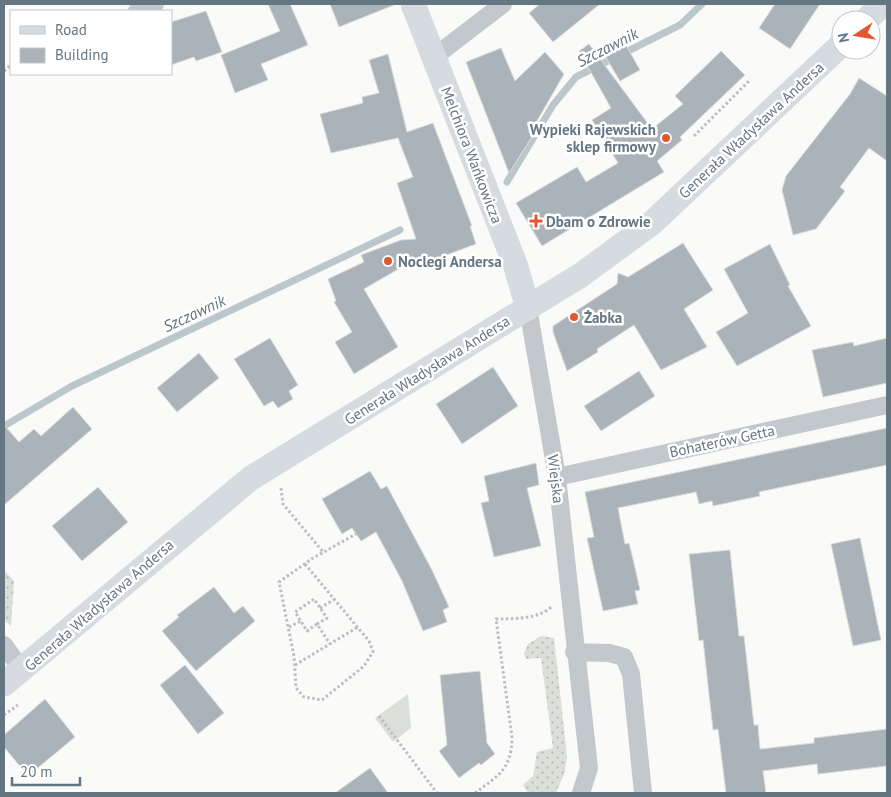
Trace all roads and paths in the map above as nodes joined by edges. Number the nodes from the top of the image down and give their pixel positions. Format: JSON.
{"nodes":[{"id":1,"x":155,"y":4,"type":"edge"},
{"id":2,"x":413,"y":4,"type":"edge"},
{"id":3,"x":503,"y":4,"type":"edge"},
{"id":4,"x":140,"y":10,"type":"edge"},
{"id":5,"x":831,"y":54,"type":"edge"},
{"id":6,"x":434,"y":57,"type":"junction"},
{"id":7,"x":750,"y":80,"type":"dead end"},
{"id":8,"x":694,"y":136,"type":"dead end"},
{"id":9,"x":528,"y":308,"type":"junction"},
{"id":10,"x":887,"y":404,"type":"edge"},
{"id":11,"x":557,"y":477,"type":"junction"},
{"id":12,"x":284,"y":483,"type":"dead end"},
{"id":13,"x":356,"y":534,"type":"dead end"},
{"id":14,"x":323,"y":552,"type":"junction"},
{"id":15,"x":305,"y":564,"type":"junction"},
{"id":16,"x":335,"y":599,"type":"junction"},
{"id":17,"x":320,"y":608,"type":"junction"},
{"id":18,"x":553,"y":614,"type":"dead end"},
{"id":19,"x":301,"y":622,"type":"junction"},
{"id":20,"x":317,"y":624,"type":"junction"},
{"id":21,"x":288,"y":627,"type":"junction"},
{"id":22,"x":358,"y":627,"type":"junction"},
{"id":23,"x":330,"y":644,"type":"junction"},
{"id":24,"x":4,"y":645,"type":"edge"},
{"id":25,"x":574,"y":652,"type":"junction"},
{"id":26,"x":295,"y":665,"type":"junction"},
{"id":27,"x":13,"y":677,"type":"edge"},
{"id":28,"x":379,"y":716,"type":"dead end"},
{"id":29,"x":437,"y":793,"type":"edge"},
{"id":30,"x":475,"y":793,"type":"edge"},
{"id":31,"x":581,"y":793,"type":"edge"},
{"id":32,"x":643,"y":793,"type":"edge"}],
"edges":[{"from":1,"to":4,"type":"street"},
{"from":2,"to":6,"type":"street","name":"Melchiora Wańkowicza"},
{"from":3,"to":6,"type":"street"},
{"from":5,"to":9,"type":"street","name":"Generała Władysława Andersa"},
{"from":6,"to":9,"type":"street","name":"Melchiora Wańkowicza"},
{"from":7,"to":8,"type":"path"},
{"from":9,"to":11,"type":"street","name":"Wiejska"},
{"from":9,"to":27,"type":"street","name":"Generała Władysława Andersa"},
{"from":10,"to":11,"type":"street","name":"Bohaterów Getta"},
{"from":11,"to":25,"type":"street","name":"Wiejska"},
{"from":12,"to":14,"type":"path"},
{"from":13,"to":14,"type":"path"},
{"from":14,"to":15,"type":"path"},
{"from":15,"to":16,"type":"path"},
{"from":15,"to":21,"type":"path"},
{"from":16,"to":17,"type":"path"},
{"from":16,"to":22,"type":"path"},
{"from":17,"to":19,"type":"path"},
{"from":17,"to":20,"type":"path"},
{"from":18,"to":30,"type":"path"},
{"from":19,"to":20,"type":"path"},
{"from":19,"to":21,"type":"path"},
{"from":20,"to":23,"type":"path"},
{"from":21,"to":26,"type":"path"},
{"from":22,"to":23,"type":"path"},
{"from":22,"to":26,"type":"path"},
{"from":23,"to":26,"type":"path"},
{"from":24,"to":27,"type":"street"},
{"from":25,"to":31,"type":"street","name":"Wiejska"},
{"from":25,"to":32,"type":"street"},
{"from":28,"to":29,"type":"path"}]}
